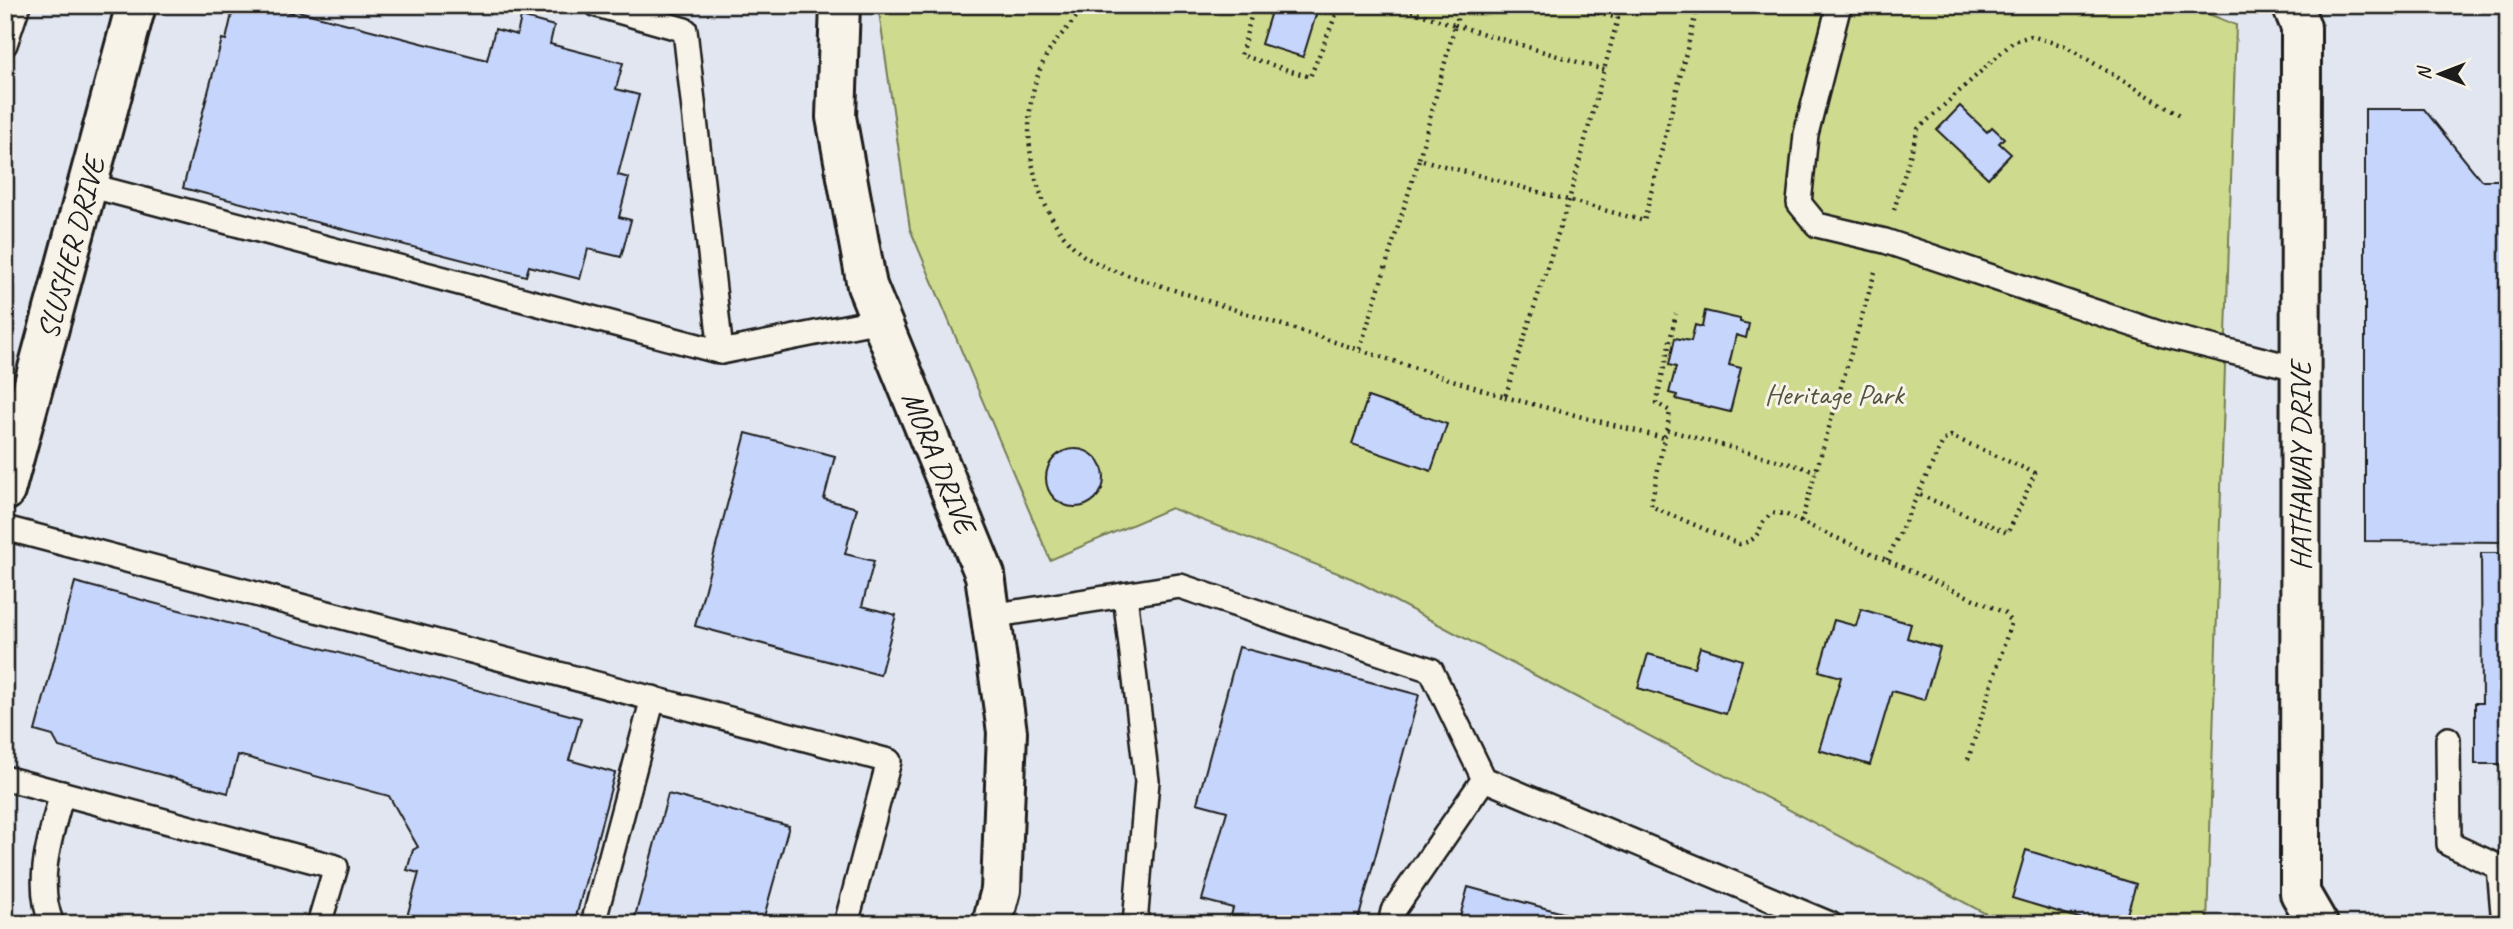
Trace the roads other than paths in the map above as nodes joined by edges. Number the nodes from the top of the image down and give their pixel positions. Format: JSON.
{"nodes":[{"id":1,"x":18,"y":5,"type":"edge"},
{"id":2,"x":136,"y":5,"type":"edge"},
{"id":3,"x":597,"y":5,"type":"edge"},
{"id":4,"x":840,"y":5,"type":"edge"},
{"id":5,"x":1839,"y":5,"type":"edge"},
{"id":6,"x":2292,"y":5,"type":"edge"},
{"id":7,"x":5,"y":44,"type":"edge"},
{"id":8,"x":88,"y":185,"type":"junction"},
{"id":9,"x":880,"y":320,"type":"junction"},
{"id":10,"x":720,"y":352,"type":"junction"},
{"id":11,"x":2300,"y":369,"type":"junction"},
{"id":12,"x":13,"y":432,"type":"edge"},
{"id":13,"x":5,"y":491,"type":"edge"},
{"id":14,"x":5,"y":528,"type":"edge"},
{"id":15,"x":1125,"y":595,"type":"junction"},
{"id":16,"x":991,"y":616,"type":"junction"},
{"id":17,"x":653,"y":698,"type":"junction"},
{"id":18,"x":2448,"y":739,"type":"dead end"},
{"id":19,"x":5,"y":778,"type":"edge"},
{"id":20,"x":1484,"y":779,"type":"junction"},
{"id":21,"x":62,"y":793,"type":"junction"},
{"id":22,"x":52,"y":924,"type":"edge"},
{"id":23,"x":319,"y":924,"type":"edge"},
{"id":24,"x":593,"y":924,"type":"edge"},
{"id":25,"x":846,"y":924,"type":"edge"},
{"id":26,"x":992,"y":924,"type":"edge"},
{"id":27,"x":1135,"y":924,"type":"edge"},
{"id":28,"x":1390,"y":924,"type":"edge"},
{"id":29,"x":1829,"y":924,"type":"edge"},
{"id":30,"x":2318,"y":924,"type":"edge"},
{"id":31,"x":2504,"y":924,"type":"edge"}],
"edges":[{"from":1,"to":7,"type":"lane"},
{"from":2,"to":8,"type":"street","name":"SLUSHER DRIVE"},
{"from":3,"to":10,"type":"lane"},
{"from":4,"to":9,"type":"street","name":"MORA DRIVE"},
{"from":5,"to":11,"type":"lane"},
{"from":6,"to":11,"type":"street","name":"HATHAWAY DRIVE"},
{"from":8,"to":10,"type":"lane"},
{"from":8,"to":12,"type":"street","name":"SLUSHER DRIVE"},
{"from":9,"to":10,"type":"lane"},
{"from":9,"to":16,"type":"street","name":"MORA DRIVE"},
{"from":11,"to":30,"type":"street","name":"HATHAWAY DRIVE"},
{"from":12,"to":13,"type":"street","name":"SLUSHER DRIVE"},
{"from":14,"to":17,"type":"lane"},
{"from":15,"to":16,"type":"lane"},
{"from":15,"to":20,"type":"lane"},
{"from":15,"to":27,"type":"lane"},
{"from":16,"to":26,"type":"street","name":"MORA DRIVE"},
{"from":17,"to":24,"type":"lane"},
{"from":17,"to":25,"type":"lane"},
{"from":18,"to":31,"type":"lane"},
{"from":19,"to":21,"type":"lane"},
{"from":20,"to":28,"type":"lane"},
{"from":20,"to":29,"type":"lane"},
{"from":21,"to":22,"type":"lane"},
{"from":21,"to":23,"type":"lane"}]}
